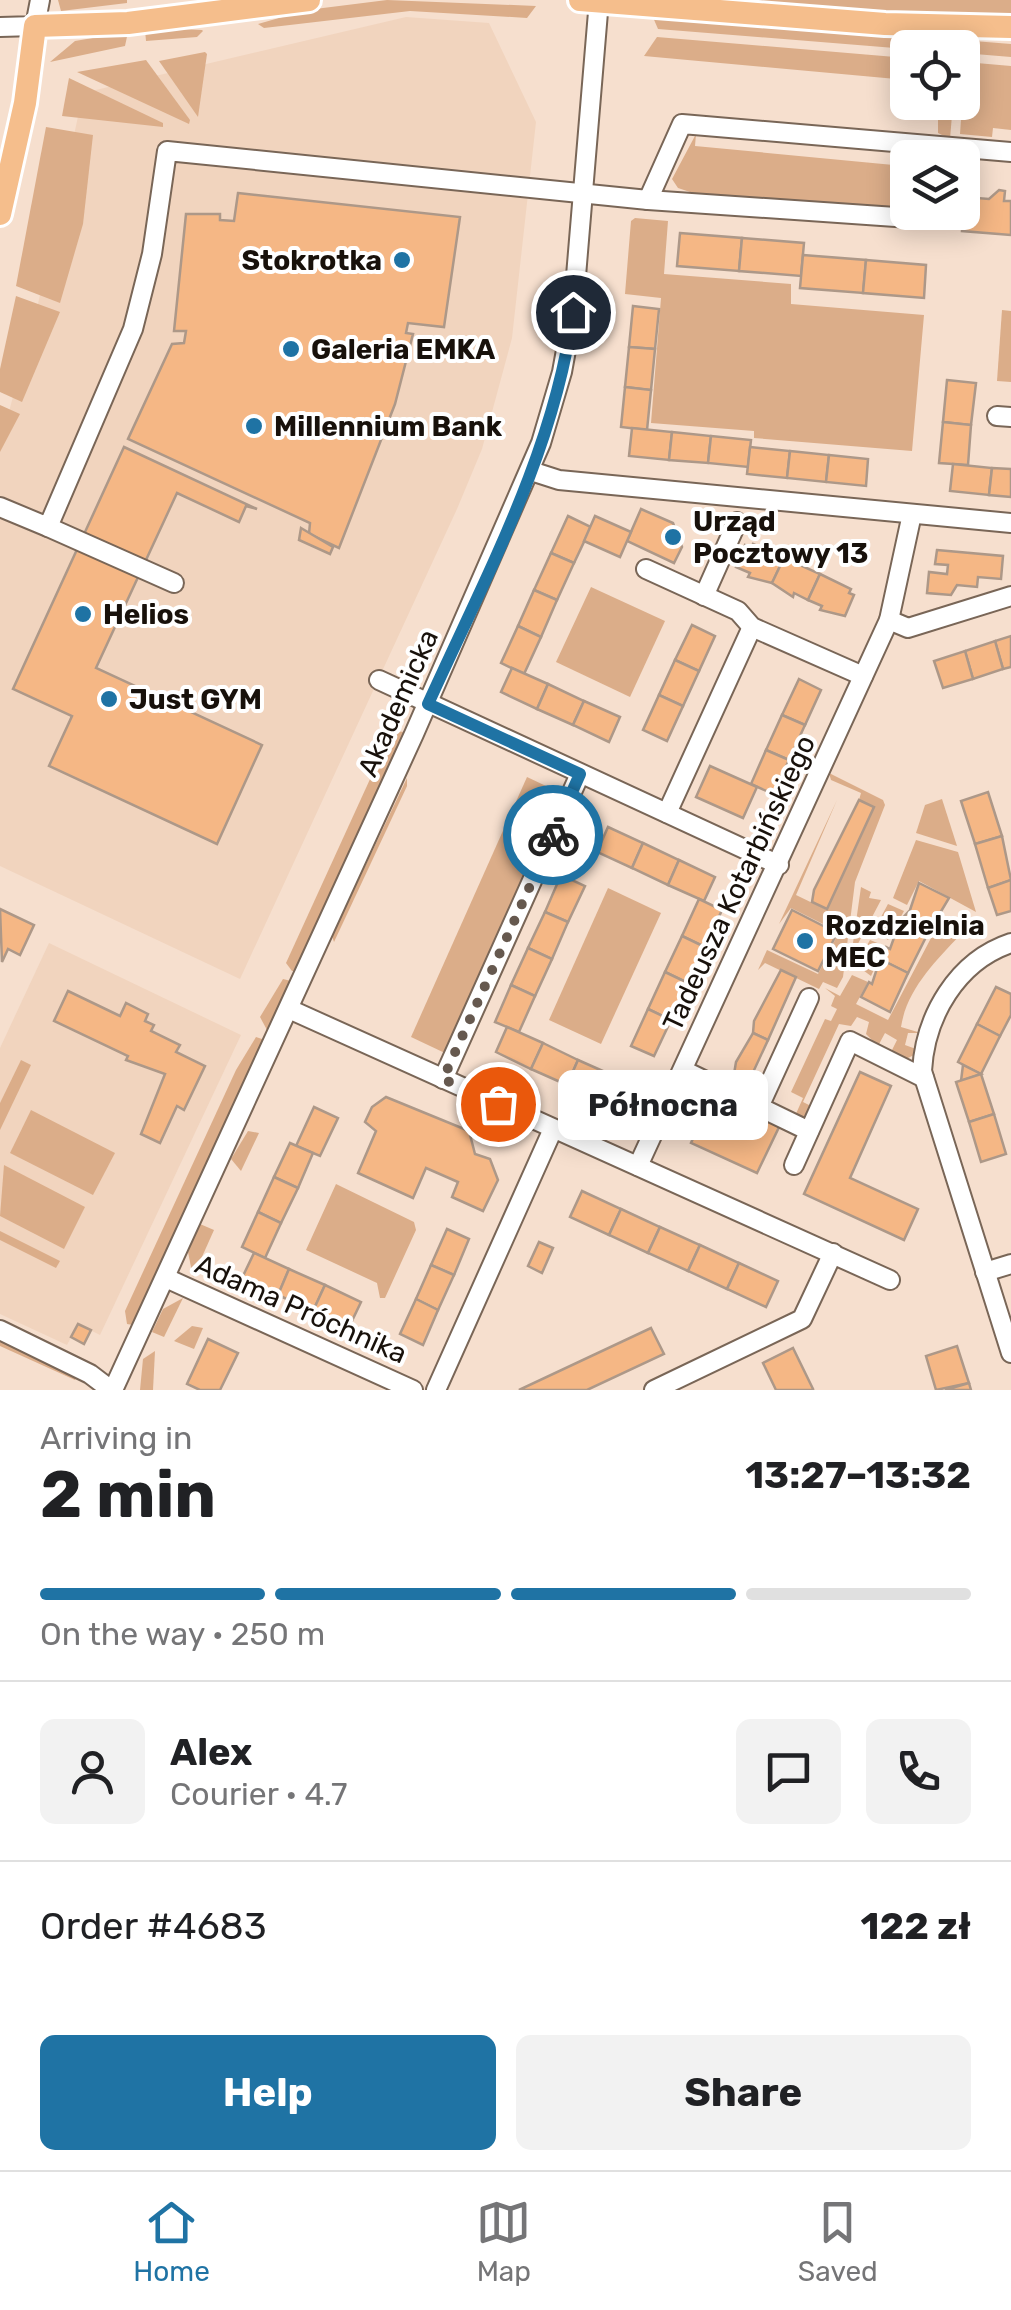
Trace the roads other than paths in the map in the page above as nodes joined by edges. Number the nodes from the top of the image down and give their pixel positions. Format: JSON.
{"nodes":[{"id":1,"x":40,"y":0,"type":"edge"},
{"id":2,"x":309,"y":0,"type":"edge"},
{"id":3,"x":580,"y":0,"type":"edge"},
{"id":4,"x":599,"y":1,"type":"edge"},
{"id":5,"x":35,"y":26,"type":"junction"},
{"id":6,"x":1011,"y":26,"type":"edge"},
{"id":7,"x":0,"y":27,"type":"edge"},
{"id":8,"x":890,"y":148,"type":"edge"},
{"id":9,"x":980,"y":152,"type":"edge"},
{"id":10,"x":1011,"y":152,"type":"edge"},
{"id":11,"x":582,"y":194,"type":"junction"},
{"id":12,"x":648,"y":200,"type":"junction"},
{"id":13,"x":0,"y":214,"type":"edge"},
{"id":14,"x":890,"y":217,"type":"edge"},
{"id":15,"x":531,"y":472,"type":"junction"},
{"id":16,"x":0,"y":506,"type":"edge"},
{"id":17,"x":912,"y":514,"type":"junction"},
{"id":18,"x":737,"y":522,"type":"dead end"},
{"id":19,"x":1011,"y":523,"type":"edge"},
{"id":20,"x":48,"y":527,"type":"junction"},
{"id":21,"x":646,"y":570,"type":"dead end"},
{"id":22,"x":174,"y":583,"type":"dead end"},
{"id":23,"x":704,"y":596,"type":"junction"},
{"id":24,"x":1011,"y":596,"type":"edge"},
{"id":25,"x":888,"y":620,"type":"junction"},
{"id":26,"x":752,"y":627,"type":"junction"},
{"id":27,"x":864,"y":676,"type":"junction"},
{"id":28,"x":379,"y":680,"type":"dead end"},
{"id":29,"x":428,"y":704,"type":"junction"},
{"id":30,"x":580,"y":774,"type":"junction"},
{"id":31,"x":667,"y":813,"type":"junction"},
{"id":32,"x":779,"y":865,"type":"junction"},
{"id":33,"x":1011,"y":942,"type":"edge"},
{"id":34,"x":810,"y":998,"type":"dead end"},
{"id":35,"x":289,"y":1009,"type":"junction"},
{"id":36,"x":683,"y":1070,"type":"junction"},
{"id":37,"x":924,"y":1078,"type":"junction"},
{"id":38,"x":443,"y":1079,"type":"junction"},
{"id":39,"x":759,"y":1107,"type":"junction"},
{"id":40,"x":552,"y":1129,"type":"junction"},
{"id":41,"x":809,"y":1131,"type":"junction"},
{"id":42,"x":794,"y":1165,"type":"dead end"},
{"id":43,"x":638,"y":1166,"type":"junction"},
{"id":44,"x":834,"y":1253,"type":"junction"},
{"id":45,"x":1011,"y":1264,"type":"edge"},
{"id":46,"x":985,"y":1272,"type":"junction"},
{"id":47,"x":166,"y":1278,"type":"junction"},
{"id":48,"x":890,"y":1280,"type":"dead end"},
{"id":49,"x":0,"y":1330,"type":"edge"},
{"id":50,"x":1011,"y":1353,"type":"edge"},
{"id":51,"x":112,"y":1390,"type":"edge"},
{"id":52,"x":413,"y":1390,"type":"edge"},
{"id":53,"x":436,"y":1390,"type":"edge"},
{"id":54,"x":654,"y":1390,"type":"edge"}],
"edges":[{"from":1,"to":5,"type":"street"},
{"from":2,"to":5,"type":"main road"},
{"from":3,"to":4,"type":"main road"},
{"from":4,"to":6,"type":"main road"},
{"from":4,"to":11,"type":"street","name":"Akademicka"},
{"from":5,"to":7,"type":"street"},
{"from":5,"to":13,"type":"main road"},
{"from":8,"to":12,"type":"street"},
{"from":9,"to":10,"type":"street"},
{"from":11,"to":12,"type":"street"},
{"from":11,"to":15,"type":"street","name":"Akademicka"},
{"from":11,"to":20,"type":"street"},
{"from":12,"to":14,"type":"street"},
{"from":15,"to":17,"type":"street"},
{"from":15,"to":29,"type":"street","name":"Akademicka"},
{"from":16,"to":20,"type":"street"},
{"from":17,"to":19,"type":"street"},
{"from":17,"to":25,"type":"street","name":"Tadeusza Kotarbińskiego"},
{"from":18,"to":23,"type":"street"},
{"from":20,"to":22,"type":"street"},
{"from":21,"to":23,"type":"street"},
{"from":23,"to":26,"type":"street"},
{"from":24,"to":25,"type":"street"},
{"from":25,"to":27,"type":"street","name":"Tadeusza Kotarbińskiego"},
{"from":26,"to":27,"type":"street"},
{"from":26,"to":31,"type":"street"},
{"from":27,"to":32,"type":"street","name":"Tadeusza Kotarbińskiego"},
{"from":28,"to":29,"type":"street"},
{"from":29,"to":30,"type":"street"},
{"from":29,"to":35,"type":"street","name":"Akademicka"},
{"from":30,"to":31,"type":"street"},
{"from":30,"to":38,"type":"street"},
{"from":31,"to":32,"type":"street"},
{"from":32,"to":36,"type":"street","name":"Tadeusza Kotarbińskiego"},
{"from":33,"to":37,"type":"street"},
{"from":34,"to":39,"type":"street"},
{"from":35,"to":38,"type":"street"},
{"from":35,"to":47,"type":"street","name":"Akademicka"},
{"from":36,"to":39,"type":"street"},
{"from":36,"to":43,"type":"street","name":"Tadeusza Kotarbińskiego"},
{"from":37,"to":41,"type":"street"},
{"from":37,"to":46,"type":"street"},
{"from":38,"to":40,"type":"street"},
{"from":39,"to":41,"type":"street"},
{"from":40,"to":43,"type":"street"},
{"from":40,"to":53,"type":"street"},
{"from":41,"to":42,"type":"street"},
{"from":43,"to":44,"type":"street"},
{"from":44,"to":48,"type":"street"},
{"from":44,"to":54,"type":"street"},
{"from":45,"to":46,"type":"street"},
{"from":46,"to":50,"type":"street"},
{"from":47,"to":51,"type":"street","name":"Akademicka"},
{"from":47,"to":52,"type":"street","name":"Adama Próchnika"},
{"from":49,"to":51,"type":"street"}]}
